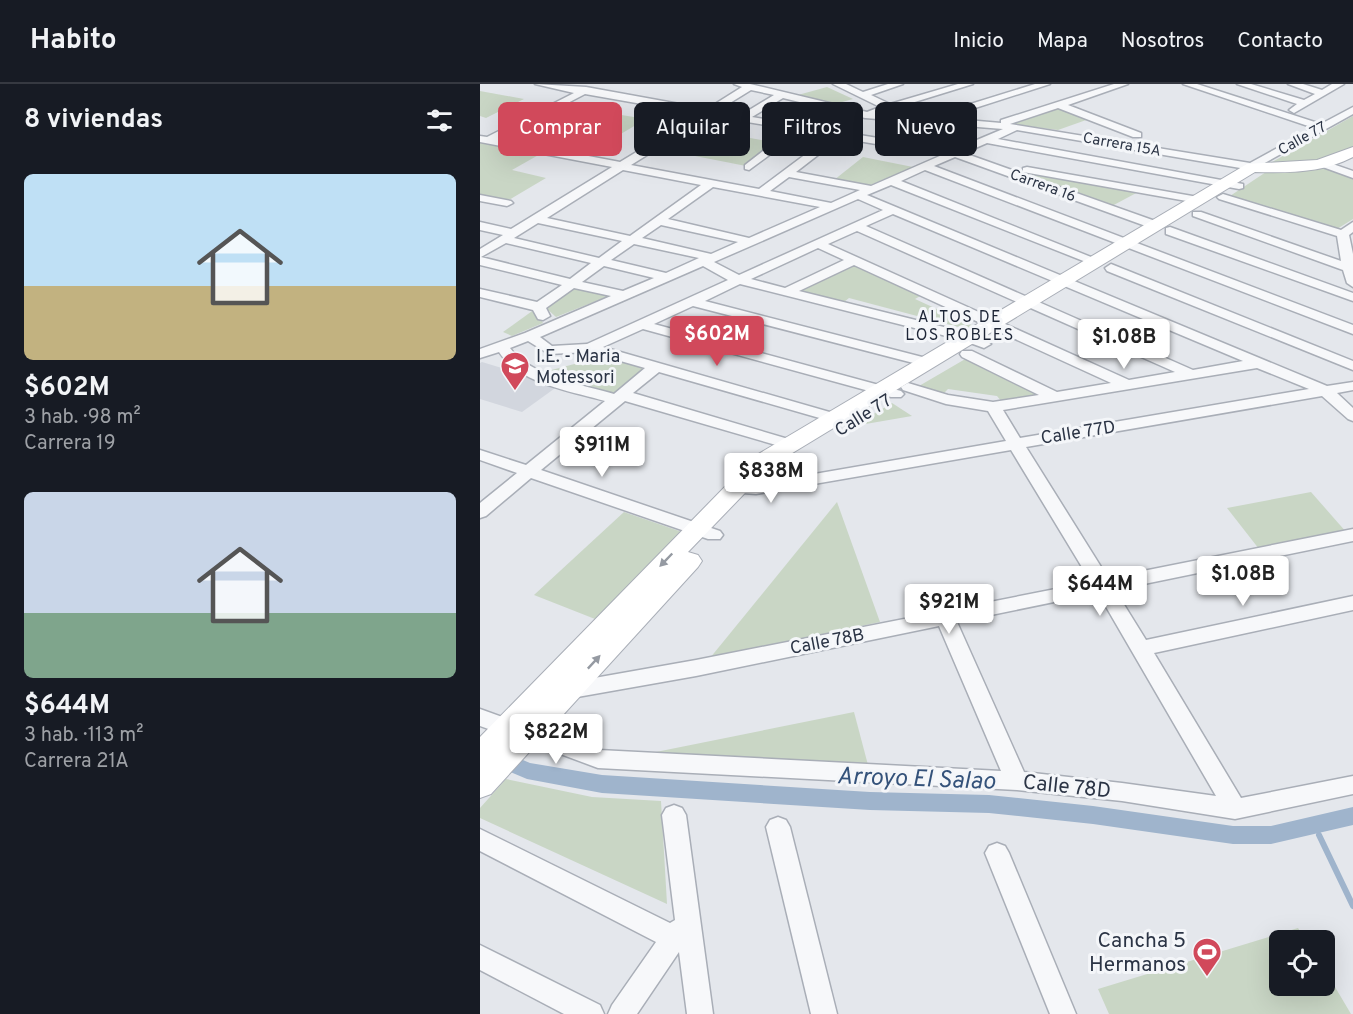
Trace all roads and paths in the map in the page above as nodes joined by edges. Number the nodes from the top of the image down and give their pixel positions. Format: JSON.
{"nodes":[{"id":1,"x":540,"y":84,"type":"edge"},
{"id":2,"x":598,"y":84,"type":"edge"},
{"id":3,"x":838,"y":84,"type":"edge"},
{"id":4,"x":898,"y":84,"type":"edge"},
{"id":5,"x":968,"y":84,"type":"edge"},
{"id":6,"x":999,"y":84,"type":"edge"},
{"id":7,"x":1045,"y":84,"type":"edge"},
{"id":8,"x":1189,"y":84,"type":"edge"},
{"id":9,"x":1242,"y":84,"type":"edge"},
{"id":10,"x":1293,"y":84,"type":"edge"},
{"id":11,"x":1339,"y":84,"type":"edge"},
{"id":12,"x":1118,"y":85,"type":"edge"},
{"id":13,"x":748,"y":86,"type":"edge"},
{"id":14,"x":781,"y":89,"type":"edge"},
{"id":15,"x":584,"y":92,"type":"junction"},
{"id":16,"x":1019,"y":92,"type":"junction"},
{"id":17,"x":1323,"y":93,"type":"junction"},
{"id":18,"x":861,"y":95,"type":"junction"},
{"id":19,"x":646,"y":102,"type":"edge"},
{"id":20,"x":723,"y":102,"type":"edge"},
{"id":21,"x":878,"y":102,"type":"edge"},
{"id":22,"x":907,"y":102,"type":"edge"},
{"id":23,"x":1305,"y":104,"type":"junction"},
{"id":24,"x":977,"y":105,"type":"edge"},
{"id":25,"x":1058,"y":105,"type":"junction"},
{"id":26,"x":1353,"y":110,"type":"edge"},
{"id":27,"x":875,"y":112,"type":"edge"},
{"id":28,"x":750,"y":113,"type":"edge"},
{"id":29,"x":865,"y":115,"type":"junction"},
{"id":30,"x":875,"y":116,"type":"edge"},
{"id":31,"x":1285,"y":116,"type":"junction"},
{"id":32,"x":1098,"y":120,"type":"junction"},
{"id":33,"x":977,"y":124,"type":"edge"},
{"id":34,"x":997,"y":125,"type":"junction"},
{"id":35,"x":1016,"y":127,"type":"junction"},
{"id":36,"x":1321,"y":128,"type":"junction"},
{"id":37,"x":1061,"y":133,"type":"junction"},
{"id":38,"x":485,"y":140,"type":"edge"},
{"id":39,"x":987,"y":140,"type":"junction"},
{"id":40,"x":1117,"y":143,"type":"junction"},
{"id":41,"x":977,"y":145,"type":"edge"},
{"id":42,"x":1352,"y":154,"type":"edge"},
{"id":43,"x":637,"y":156,"type":"edge"},
{"id":44,"x":763,"y":156,"type":"edge"},
{"id":45,"x":809,"y":156,"type":"edge"},
{"id":46,"x":951,"y":156,"type":"edge"},
{"id":47,"x":962,"y":156,"type":"edge"},
{"id":48,"x":978,"y":161,"type":"junction"},
{"id":49,"x":1324,"y":164,"type":"junction"},
{"id":50,"x":621,"y":166,"type":"junction"},
{"id":51,"x":926,"y":166,"type":"junction"},
{"id":52,"x":749,"y":167,"type":"dead end"},
{"id":53,"x":1262,"y":167,"type":"junction"},
{"id":54,"x":786,"y":173,"type":"junction"},
{"id":55,"x":1353,"y":175,"type":"edge"},
{"id":56,"x":892,"y":181,"type":"junction"},
{"id":57,"x":712,"y":182,"type":"junction"},
{"id":58,"x":874,"y":188,"type":"junction"},
{"id":59,"x":1229,"y":188,"type":"junction"},
{"id":60,"x":1146,"y":191,"type":"junction"},
{"id":61,"x":762,"y":192,"type":"junction"},
{"id":62,"x":857,"y":195,"type":"junction"},
{"id":63,"x":480,"y":198,"type":"edge"},
{"id":64,"x":507,"y":203,"type":"dead end"},
{"id":65,"x":831,"y":206,"type":"junction"},
{"id":66,"x":1197,"y":207,"type":"junction"},
{"id":67,"x":891,"y":210,"type":"junction"},
{"id":68,"x":1112,"y":210,"type":"junction"},
{"id":69,"x":536,"y":219,"type":"junction"},
{"id":70,"x":660,"y":221,"type":"junction"},
{"id":71,"x":480,"y":226,"type":"edge"},
{"id":72,"x":856,"y":226,"type":"junction"},
{"id":73,"x":1162,"y":228,"type":"junction"},
{"id":74,"x":508,"y":236,"type":"junction"},
{"id":75,"x":1349,"y":237,"type":"edge"},
{"id":76,"x":633,"y":240,"type":"junction"},
{"id":77,"x":748,"y":241,"type":"junction"},
{"id":78,"x":817,"y":243,"type":"junction"},
{"id":79,"x":1134,"y":246,"type":"junction"},
{"id":80,"x":480,"y":254,"type":"edge"},
{"id":81,"x":706,"y":259,"type":"junction"},
{"id":82,"x":854,"y":260,"type":"junction"},
{"id":83,"x":480,"y":261,"type":"edge"},
{"id":84,"x":603,"y":262,"type":"junction"},
{"id":85,"x":1103,"y":265,"type":"junction"},
{"id":86,"x":1350,"y":268,"type":"edge"},
{"id":87,"x":666,"y":277,"type":"junction"},
{"id":88,"x":738,"y":280,"type":"junction"},
{"id":89,"x":573,"y":282,"type":"junction"},
{"id":90,"x":1353,"y":283,"type":"edge"},
{"id":91,"x":1069,"y":285,"type":"junction"},
{"id":92,"x":480,"y":293,"type":"edge"},
{"id":93,"x":784,"y":293,"type":"junction"},
{"id":94,"x":625,"y":296,"type":"junction"},
{"id":95,"x":1353,"y":297,"type":"edge"},
{"id":96,"x":691,"y":301,"type":"junction"},
{"id":97,"x":1035,"y":305,"type":"junction"},
{"id":98,"x":539,"y":307,"type":"junction"},
{"id":99,"x":640,"y":324,"type":"junction"},
{"id":100,"x":548,"y":328,"type":"junction"},
{"id":101,"x":1353,"y":330,"type":"edge"},
{"id":102,"x":530,"y":336,"type":"junction"},
{"id":103,"x":983,"y":338,"type":"junction"},
{"id":104,"x":480,"y":340,"type":"edge"},
{"id":105,"x":502,"y":346,"type":"junction"},
{"id":106,"x":590,"y":348,"type":"junction"},
{"id":107,"x":480,"y":354,"type":"edge"},
{"id":108,"x":925,"y":362,"type":"junction"},
{"id":109,"x":1259,"y":363,"type":"junction"},
{"id":110,"x":1353,"y":366,"type":"edge"},
{"id":111,"x":656,"y":367,"type":"junction"},
{"id":112,"x":1193,"y":375,"type":"junction"},
{"id":113,"x":1128,"y":386,"type":"junction"},
{"id":114,"x":1353,"y":386,"type":"edge"},
{"id":115,"x":895,"y":390,"type":"junction"},
{"id":116,"x":1326,"y":391,"type":"junction"},
{"id":117,"x":620,"y":397,"type":"junction"},
{"id":118,"x":1056,"y":398,"type":"junction"},
{"id":119,"x":993,"y":407,"type":"junction"},
{"id":120,"x":1353,"y":416,"type":"edge"},
{"id":121,"x":835,"y":418,"type":"junction"},
{"id":122,"x":1016,"y":442,"type":"junction"},
{"id":123,"x":789,"y":444,"type":"junction"},
{"id":124,"x":480,"y":455,"type":"edge"},
{"id":125,"x":529,"y":472,"type":"junction"},
{"id":126,"x":746,"y":488,"type":"junction"},
{"id":127,"x":480,"y":512,"type":"edge"},
{"id":128,"x":705,"y":532,"type":"junction"},
{"id":129,"x":1353,"y":535,"type":"edge"},
{"id":130,"x":1103,"y":585,"type":"junction"},
{"id":131,"x":1353,"y":603,"type":"edge"},
{"id":132,"x":945,"y":617,"type":"junction"},
{"id":133,"x":1141,"y":648,"type":"junction"},
{"id":134,"x":557,"y":688,"type":"junction"},
{"id":135,"x":495,"y":750,"type":"edge"},
{"id":136,"x":1017,"y":781,"type":"junction"},
{"id":137,"x":1353,"y":785,"type":"edge"},
{"id":138,"x":1235,"y":809,"type":"junction"},
{"id":139,"x":674,"y":815,"type":"dead end"},
{"id":140,"x":778,"y":827,"type":"dead end"},
{"id":141,"x":480,"y":839,"type":"edge"},
{"id":142,"x":997,"y":853,"type":"dead end"},
{"id":143,"x":680,"y":929,"type":"junction"},
{"id":144,"x":480,"y":957,"type":"edge"},
{"id":145,"x":591,"y":1014,"type":"edge"},
{"id":146,"x":621,"y":1014,"type":"edge"},
{"id":147,"x":700,"y":1014,"type":"edge"},
{"id":148,"x":824,"y":1014,"type":"edge"},
{"id":149,"x":1063,"y":1014,"type":"edge"}],
"edges":[{"from":1,"to":15,"type":"street","name":"Carrera 16"},
{"from":2,"to":15,"type":"street"},
{"from":3,"to":18,"type":"street"},
{"from":4,"to":18,"type":"street"},
{"from":5,"to":22,"type":"street"},
{"from":6,"to":16,"type":"street"},
{"from":7,"to":16,"type":"street"},
{"from":8,"to":31,"type":"street"},
{"from":9,"to":23,"type":"street"},
{"from":10,"to":17,"type":"street"},
{"from":11,"to":17,"type":"street"},
{"from":12,"to":25,"type":"street"},
{"from":13,"to":14,"type":"street","name":"Carrera 15A"},
{"from":13,"to":20,"type":"street"},
{"from":14,"to":28,"type":"street"},
{"from":14,"to":29,"type":"street","name":"Carrera 15A"},
{"from":15,"to":19,"type":"street","name":"Carrera 16"},
{"from":15,"to":38,"type":"street"},
{"from":16,"to":24,"type":"street"},
{"from":16,"to":25,"type":"street"},
{"from":17,"to":23,"type":"street"},
{"from":18,"to":21,"type":"street"},
{"from":23,"to":31,"type":"street"},
{"from":25,"to":32,"type":"street"},
{"from":25,"to":34,"type":"street"},
{"from":26,"to":36,"type":"street","name":"Calle 77"},
{"from":27,"to":29,"type":"street"},
{"from":29,"to":30,"type":"street","name":"Carrera 15A"},
{"from":31,"to":36,"type":"street"},
{"from":32,"to":37,"type":"street"},
{"from":32,"to":40,"type":"street"},
{"from":33,"to":34,"type":"street","name":"Carrera 15A"},
{"from":34,"to":35,"type":"street","name":"Carrera 15A"},
{"from":35,"to":37,"type":"street","name":"Carrera 15A"},
{"from":35,"to":39,"type":"street"},
{"from":36,"to":53,"type":"street","name":"Calle 77"},
{"from":37,"to":40,"type":"street","name":"Carrera 15A"},
{"from":38,"to":50,"type":"street"},
{"from":39,"to":41,"type":"street"},
{"from":39,"to":59,"type":"street"},
{"from":40,"to":53,"type":"street","name":"Carrera 15A"},
{"from":42,"to":49,"type":"street"},
{"from":43,"to":50,"type":"street"},
{"from":44,"to":52,"type":"street"},
{"from":45,"to":54,"type":"street"},
{"from":46,"to":51,"type":"street"},
{"from":47,"to":48,"type":"street","name":"Carrera 16"},
{"from":48,"to":60,"type":"street"},
{"from":48,"to":68,"type":"street","name":"Carrera 16"},
{"from":49,"to":53,"type":"street"},
{"from":49,"to":55,"type":"street"},
{"from":50,"to":57,"type":"street"},
{"from":50,"to":69,"type":"street"},
{"from":51,"to":56,"type":"street"},
{"from":51,"to":79,"type":"street"},
{"from":53,"to":59,"type":"street","name":"Calle 77"},
{"from":54,"to":58,"type":"street"},
{"from":54,"to":61,"type":"street"},
{"from":56,"to":58,"type":"street"},
{"from":56,"to":85,"type":"street"},
{"from":57,"to":61,"type":"street"},
{"from":57,"to":70,"type":"street"},
{"from":58,"to":62,"type":"street"},
{"from":59,"to":66,"type":"street","name":"Calle 77"},
{"from":59,"to":75,"type":"street"},
{"from":60,"to":66,"type":"street"},
{"from":60,"to":68,"type":"street"},
{"from":61,"to":65,"type":"street"},
{"from":62,"to":65,"type":"street"},
{"from":62,"to":67,"type":"street"},
{"from":63,"to":64,"type":"street"},
{"from":65,"to":77,"type":"street"},
{"from":66,"to":73,"type":"street","name":"Calle 77"},
{"from":66,"to":86,"type":"street"},
{"from":67,"to":72,"type":"street"},
{"from":67,"to":91,"type":"street"},
{"from":68,"to":73,"type":"street","name":"Carrera 16"},
{"from":69,"to":74,"type":"street"},
{"from":69,"to":76,"type":"street"},
{"from":70,"to":76,"type":"street"},
{"from":70,"to":77,"type":"street"},
{"from":71,"to":74,"type":"street"},
{"from":72,"to":78,"type":"street"},
{"from":72,"to":97,"type":"street"},
{"from":73,"to":79,"type":"street","name":"Calle 77"},
{"from":73,"to":95,"type":"street","name":"Carrera 16"},
{"from":74,"to":80,"type":"street"},
{"from":74,"to":84,"type":"street"},
{"from":75,"to":86,"type":"street"},
{"from":76,"to":81,"type":"street"},
{"from":76,"to":84,"type":"street"},
{"from":77,"to":81,"type":"street"},
{"from":78,"to":82,"type":"street"},
{"from":78,"to":88,"type":"street"},
{"from":79,"to":85,"type":"street","name":"Calle 77"},
{"from":79,"to":101,"type":"street"},
{"from":81,"to":87,"type":"street"},
{"from":81,"to":88,"type":"street"},
{"from":82,"to":93,"type":"street"},
{"from":82,"to":103,"type":"street"},
{"from":83,"to":89,"type":"street"},
{"from":84,"to":87,"type":"street"},
{"from":84,"to":89,"type":"street"},
{"from":85,"to":91,"type":"street","name":"Calle 77"},
{"from":85,"to":110,"type":"street"},
{"from":86,"to":90,"type":"street"},
{"from":87,"to":94,"type":"street"},
{"from":88,"to":93,"type":"street"},
{"from":88,"to":96,"type":"street"},
{"from":89,"to":94,"type":"street"},
{"from":89,"to":98,"type":"street"},
{"from":91,"to":97,"type":"street","name":"Calle 77"},
{"from":91,"to":109,"type":"street"},
{"from":92,"to":98,"type":"street"},
{"from":93,"to":103,"type":"street"},
{"from":94,"to":100,"type":"street"},
{"from":96,"to":99,"type":"street"},
{"from":96,"to":108,"type":"street"},
{"from":97,"to":103,"type":"street","name":"Calle 77"},
{"from":97,"to":112,"type":"street"},
{"from":98,"to":100,"type":"street"},
{"from":99,"to":106,"type":"street"},
{"from":99,"to":115,"type":"street"},
{"from":100,"to":102,"type":"street"},
{"from":102,"to":105,"type":"street"},
{"from":102,"to":106,"type":"street"},
{"from":103,"to":108,"type":"street","name":"Calle 77"},
{"from":103,"to":113,"type":"street"},
{"from":103,"to":115,"type":"street","name":"Calle 77"},
{"from":103,"to":118,"type":"street"},
{"from":104,"to":105,"type":"street"},
{"from":105,"to":107,"type":"street"},
{"from":105,"to":117,"type":"street"},
{"from":106,"to":111,"type":"street"},
{"from":108,"to":115,"type":"street","name":"Calle 77"},
{"from":109,"to":112,"type":"street"},
{"from":109,"to":116,"type":"street"},
{"from":111,"to":117,"type":"street"},
{"from":111,"to":121,"type":"street"},
{"from":112,"to":113,"type":"street"},
{"from":113,"to":118,"type":"street"},
{"from":114,"to":116,"type":"street","name":"Calle 77D"},
{"from":115,"to":119,"type":"street"},
{"from":115,"to":121,"type":"street","name":"Calle 77"},
{"from":115,"to":126,"type":"street","name":"Calle 77"},
{"from":116,"to":120,"type":"street"},
{"from":116,"to":122,"type":"street","name":"Calle 77D"},
{"from":117,"to":123,"type":"street"},
{"from":117,"to":125,"type":"street"},
{"from":118,"to":119,"type":"street"},
{"from":119,"to":122,"type":"street"},
{"from":121,"to":123,"type":"street","name":"Calle 77"},
{"from":122,"to":126,"type":"street","name":"Calle 77D"},
{"from":122,"to":130,"type":"street"},
{"from":123,"to":126,"type":"street","name":"Calle 77"},
{"from":124,"to":125,"type":"street"},
{"from":125,"to":127,"type":"street"},
{"from":125,"to":128,"type":"street"},
{"from":126,"to":128,"type":"street","name":"Calle 77"},
{"from":128,"to":134,"type":"street","name":"Calle 77"},
{"from":129,"to":130,"type":"street","name":"Calle 78B"},
{"from":130,"to":132,"type":"street","name":"Calle 78B"},
{"from":130,"to":133,"type":"street"},
{"from":131,"to":133,"type":"street"},
{"from":132,"to":134,"type":"street","name":"Calle 78B"},
{"from":132,"to":136,"type":"street"},
{"from":133,"to":138,"type":"street"},
{"from":134,"to":135,"type":"street","name":"Calle 77"},
{"from":135,"to":136,"type":"street","name":"Calle 78D"},
{"from":136,"to":138,"type":"street","name":"Calle 78D"},
{"from":137,"to":138,"type":"street","name":"Calle 78D"},
{"from":139,"to":143,"type":"street"},
{"from":140,"to":148,"type":"street"},
{"from":141,"to":143,"type":"street"},
{"from":142,"to":149,"type":"street"},
{"from":143,"to":146,"type":"street"},
{"from":143,"to":147,"type":"street"},
{"from":144,"to":145,"type":"street"}]}
